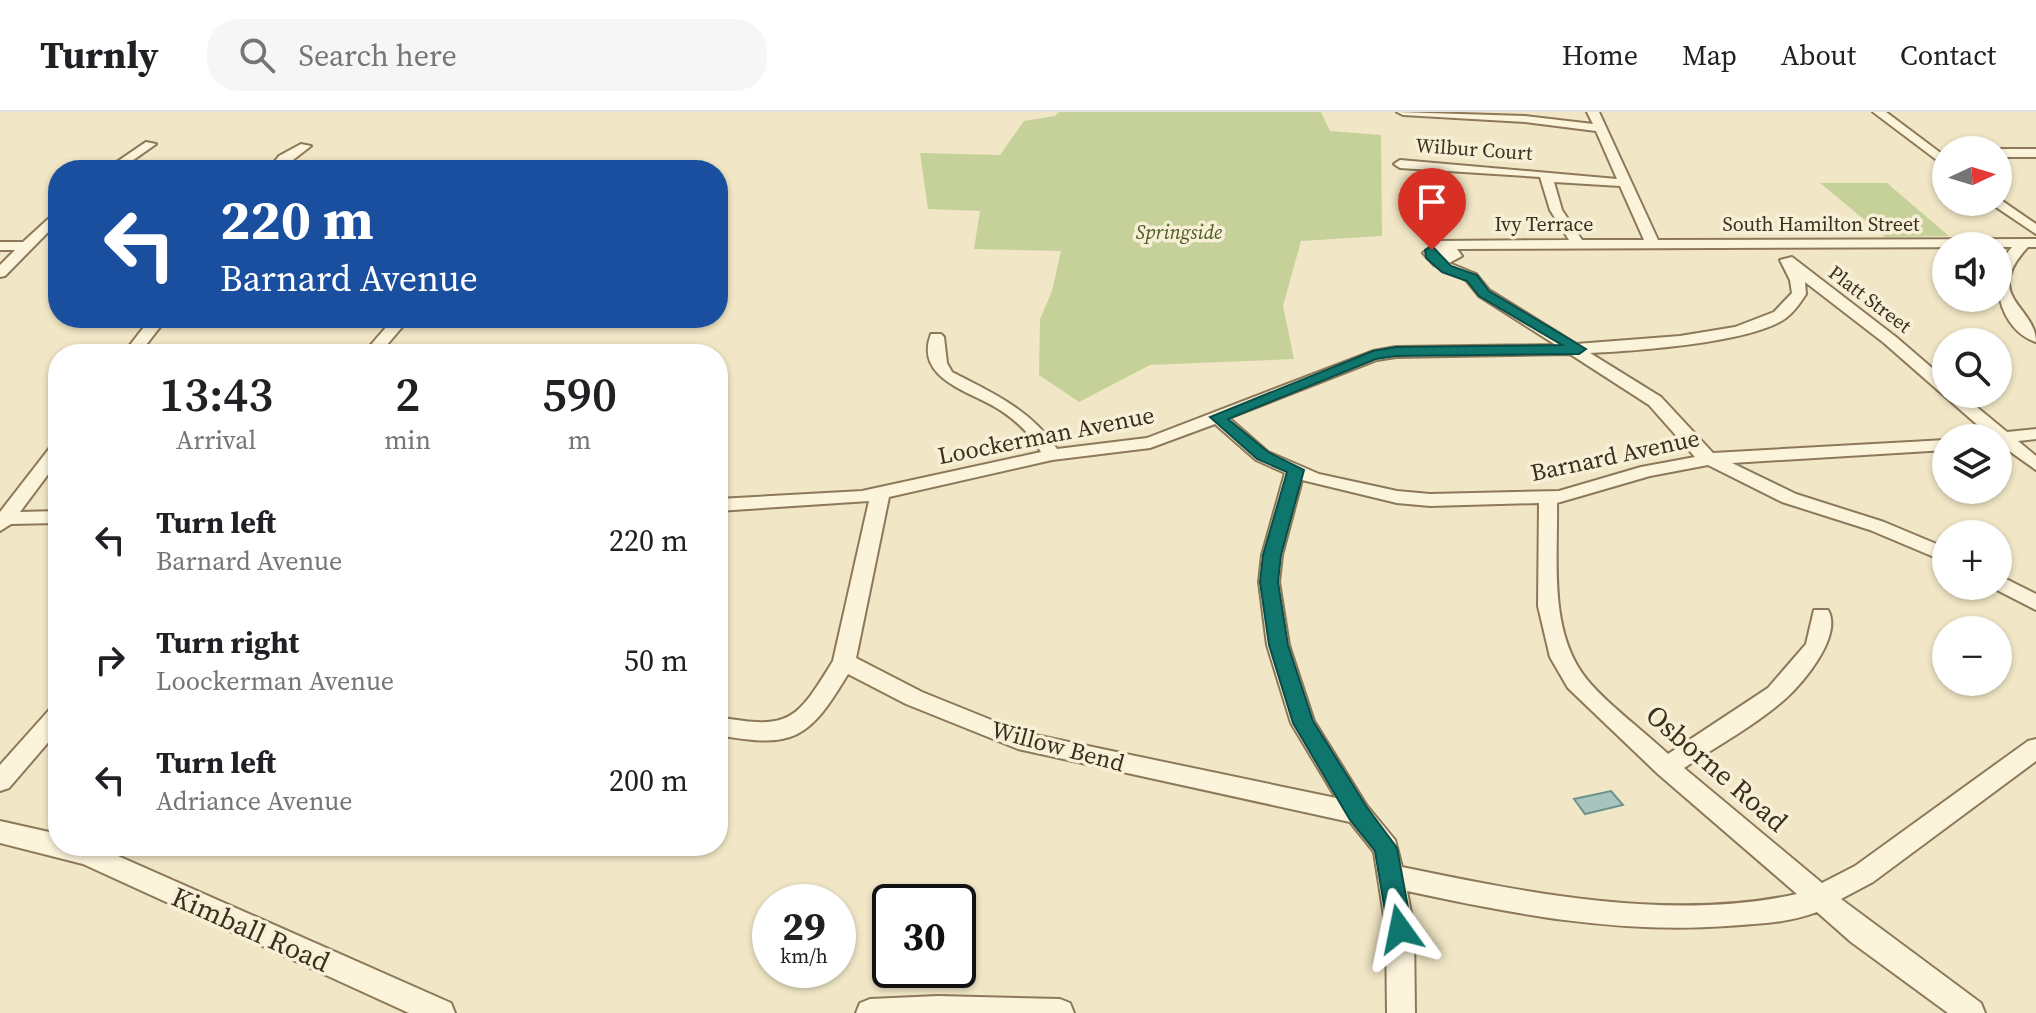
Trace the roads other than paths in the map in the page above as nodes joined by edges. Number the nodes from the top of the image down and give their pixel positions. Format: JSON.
{"nodes":[{"id":1,"x":1593,"y":112,"type":"edge"},
{"id":2,"x":1879,"y":112,"type":"edge"},
{"id":3,"x":1535,"y":122,"type":"junction"},
{"id":4,"x":1600,"y":128,"type":"junction"},
{"id":5,"x":150,"y":144,"type":"dead end"},
{"id":6,"x":305,"y":146,"type":"dead end"},
{"id":7,"x":1932,"y":148,"type":"edge"},
{"id":8,"x":2012,"y":153,"type":"edge"},
{"id":9,"x":2036,"y":153,"type":"edge"},
{"id":10,"x":126,"y":160,"type":"edge"},
{"id":11,"x":282,"y":160,"type":"edge"},
{"id":12,"x":1400,"y":167,"type":"dead end"},
{"id":13,"x":1547,"y":177,"type":"junction"},
{"id":14,"x":1626,"y":183,"type":"junction"},
{"id":15,"x":2012,"y":212,"type":"edge"},
{"id":16,"x":48,"y":224,"type":"edge"},
{"id":17,"x":2036,"y":230,"type":"edge"},
{"id":18,"x":1578,"y":244,"type":"junction"},
{"id":19,"x":2030,"y":244,"type":"edge"},
{"id":20,"x":1653,"y":245,"type":"junction"},
{"id":21,"x":1767,"y":245,"type":"junction"},
{"id":22,"x":0,"y":246,"type":"edge"},
{"id":23,"x":26,"y":246,"type":"junction"},
{"id":24,"x":1787,"y":260,"type":"junction"},
{"id":25,"x":0,"y":273,"type":"edge"},
{"id":26,"x":151,"y":328,"type":"edge"},
{"id":27,"x":393,"y":328,"type":"edge"},
{"id":28,"x":936,"y":337,"type":"dead end"},
{"id":29,"x":2036,"y":337,"type":"edge"},
{"id":30,"x":139,"y":344,"type":"edge"},
{"id":31,"x":380,"y":344,"type":"edge"},
{"id":32,"x":1579,"y":349,"type":"junction"},
{"id":33,"x":1932,"y":377,"type":"edge"},
{"id":34,"x":1966,"y":408,"type":"edge"},
{"id":35,"x":1217,"y":417,"type":"junction"},
{"id":36,"x":1983,"y":424,"type":"edge"},
{"id":37,"x":2036,"y":434,"type":"edge"},
{"id":38,"x":2012,"y":437,"type":"edge"},
{"id":39,"x":1932,"y":446,"type":"edge"},
{"id":40,"x":2012,"y":448,"type":"edge"},
{"id":41,"x":1052,"y":455,"type":"junction"},
{"id":42,"x":1710,"y":459,"type":"junction"},
{"id":43,"x":48,"y":462,"type":"edge"},
{"id":44,"x":2036,"y":465,"type":"edge"},
{"id":45,"x":1295,"y":470,"type":"junction"},
{"id":46,"x":880,"y":493,"type":"junction"},
{"id":47,"x":1548,"y":498,"type":"junction"},
{"id":48,"x":48,"y":505,"type":"edge"},
{"id":49,"x":728,"y":505,"type":"edge"},
{"id":50,"x":7,"y":514,"type":"edge"},
{"id":51,"x":48,"y":516,"type":"edge"},
{"id":52,"x":1932,"y":550,"type":"edge"},
{"id":53,"x":2012,"y":590,"type":"edge"},
{"id":54,"x":2036,"y":603,"type":"edge"},
{"id":55,"x":1821,"y":615,"type":"dead end"},
{"id":56,"x":844,"y":662,"type":"junction"},
{"id":57,"x":48,"y":726,"type":"edge"},
{"id":58,"x":728,"y":728,"type":"edge"},
{"id":59,"x":2036,"y":748,"type":"edge"},
{"id":60,"x":1667,"y":767,"type":"junction"},
{"id":61,"x":0,"y":781,"type":"edge"},
{"id":62,"x":1358,"y":813,"type":"junction"},
{"id":63,"x":0,"y":832,"type":"edge"},
{"id":64,"x":48,"y":843,"type":"edge"},
{"id":65,"x":91,"y":856,"type":"edge"},
{"id":66,"x":1389,"y":876,"type":"junction"},
{"id":67,"x":1821,"y":897,"type":"junction"},
{"id":68,"x":441,"y":1013,"type":"edge"},
{"id":69,"x":870,"y":1013,"type":"edge"},
{"id":70,"x":1060,"y":1013,"type":"edge"},
{"id":71,"x":1401,"y":1013,"type":"edge"},
{"id":72,"x":1971,"y":1013,"type":"edge"}],
"edges":[{"from":1,"to":4,"type":"street"},
{"from":2,"to":7,"type":"street"},
{"from":3,"to":3,"type":"street"},
{"from":3,"to":4,"type":"street"},
{"from":4,"to":14,"type":"street"},
{"from":5,"to":10,"type":"street"},
{"from":6,"to":11,"type":"street"},
{"from":8,"to":9,"type":"street"},
{"from":12,"to":13,"type":"street","name":"Wilbur Court"},
{"from":13,"to":14,"type":"street","name":"Wilbur Court"},
{"from":13,"to":18,"type":"street"},
{"from":14,"to":20,"type":"street"},
{"from":15,"to":17,"type":"street"},
{"from":16,"to":23,"type":"street"},
{"from":18,"to":20,"type":"street","name":"Ivy Terrace"},
{"from":18,"to":32,"type":"street","name":"Ivy Terrace"},
{"from":19,"to":21,"type":"street","name":"South Hamilton Street"},
{"from":19,"to":29,"type":"street"},
{"from":20,"to":21,"type":"street","name":"South Hamilton Street"},
{"from":21,"to":24,"type":"street","name":"Platt Street"},
{"from":22,"to":23,"type":"street"},
{"from":23,"to":25,"type":"street"},
{"from":24,"to":32,"type":"street","name":"Loockerman Avenue"},
{"from":24,"to":33,"type":"street","name":"Platt Street"},
{"from":26,"to":30,"type":"street"},
{"from":27,"to":31,"type":"street"},
{"from":28,"to":41,"type":"street"},
{"from":32,"to":35,"type":"street","name":"Loockerman Avenue"},
{"from":32,"to":42,"type":"street"},
{"from":34,"to":36,"type":"street"},
{"from":35,"to":41,"type":"street","name":"Loockerman Avenue"},
{"from":35,"to":45,"type":"street","name":"Barnard Avenue"},
{"from":37,"to":38,"type":"street"},
{"from":39,"to":42,"type":"street","name":"Barnard Avenue"},
{"from":40,"to":44,"type":"street"},
{"from":41,"to":46,"type":"street","name":"Loockerman Avenue"},
{"from":42,"to":47,"type":"street","name":"Barnard Avenue"},
{"from":42,"to":52,"type":"street"},
{"from":43,"to":50,"type":"street"},
{"from":45,"to":47,"type":"street","name":"Barnard Avenue"},
{"from":45,"to":62,"type":"street"},
{"from":46,"to":49,"type":"street","name":"Loockerman Avenue"},
{"from":46,"to":56,"type":"street"},
{"from":47,"to":60,"type":"street","name":"Osborne Road"},
{"from":48,"to":50,"type":"street"},
{"from":50,"to":51,"type":"street"},
{"from":53,"to":54,"type":"street"},
{"from":55,"to":60,"type":"street"},
{"from":56,"to":58,"type":"street"},
{"from":56,"to":62,"type":"street","name":"Willow Bend"},
{"from":57,"to":61,"type":"street"},
{"from":59,"to":67,"type":"street"},
{"from":60,"to":67,"type":"street","name":"Osborne Road"},
{"from":62,"to":66,"type":"street"},
{"from":63,"to":64,"type":"street","name":"Kimball Road"},
{"from":65,"to":68,"type":"street","name":"Kimball Road"},
{"from":66,"to":67,"type":"street"},
{"from":66,"to":71,"type":"street"},
{"from":67,"to":72,"type":"street","name":"Osborne Road"},
{"from":69,"to":70,"type":"street"}]}
